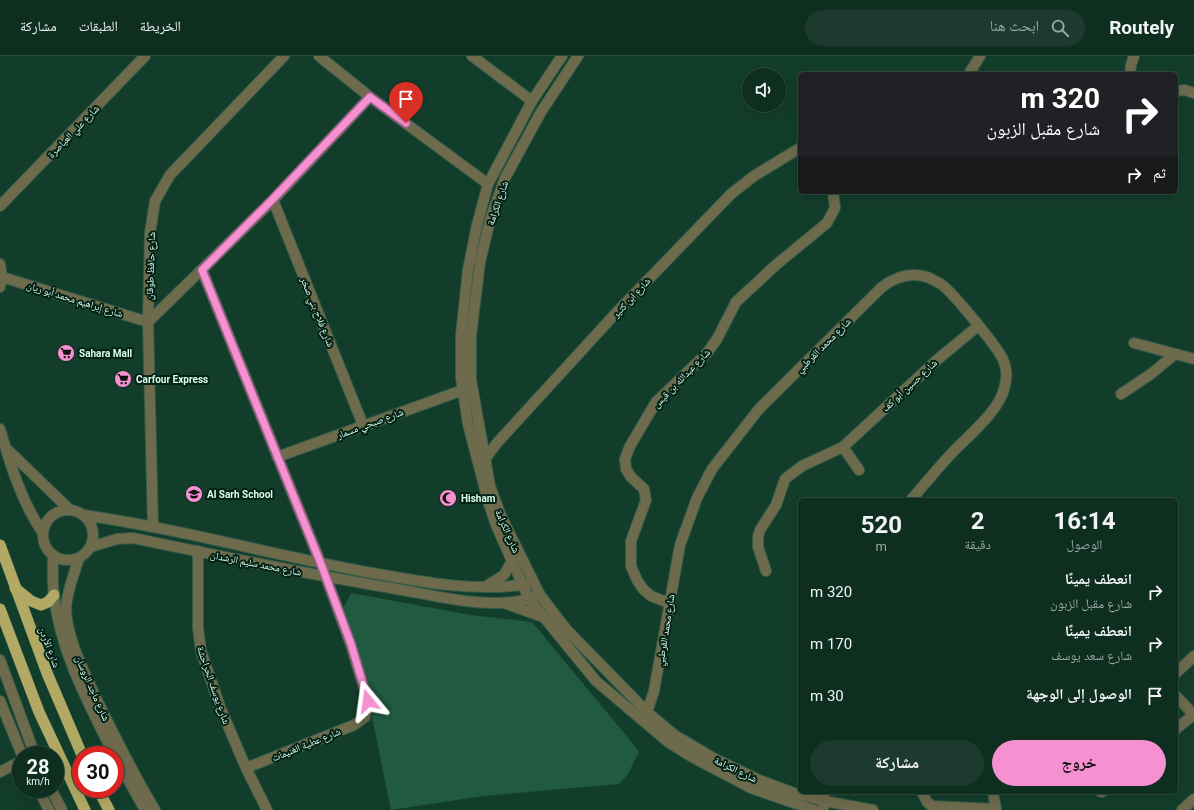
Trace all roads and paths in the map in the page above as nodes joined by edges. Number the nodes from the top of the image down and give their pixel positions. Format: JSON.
{"nodes":[{"id":1,"x":145,"y":56,"type":"edge"},
{"id":2,"x":284,"y":56,"type":"edge"},
{"id":3,"x":319,"y":56,"type":"edge"},
{"id":4,"x":472,"y":56,"type":"edge"},
{"id":5,"x":562,"y":56,"type":"edge"},
{"id":6,"x":578,"y":56,"type":"edge"},
{"id":7,"x":980,"y":56,"type":"edge"},
{"id":8,"x":1134,"y":56,"type":"edge"},
{"id":9,"x":970,"y":72,"type":"edge"},
{"id":10,"x":1130,"y":72,"type":"edge"},
{"id":11,"x":1178,"y":91,"type":"edge"},
{"id":12,"x":1194,"y":93,"type":"edge"},
{"id":13,"x":370,"y":97,"type":"junction"},
{"id":14,"x":532,"y":101,"type":"junction"},
{"id":15,"x":798,"y":149,"type":"edge"},
{"id":16,"x":488,"y":184,"type":"junction"},
{"id":17,"x":833,"y":194,"type":"edge"},
{"id":18,"x":272,"y":200,"type":"junction"},
{"id":19,"x":0,"y":206,"type":"edge"},
{"id":20,"x":0,"y":264,"type":"edge"},
{"id":21,"x":202,"y":270,"type":"junction"},
{"id":22,"x":2,"y":277,"type":"junction"},
{"id":23,"x":0,"y":287,"type":"edge"},
{"id":24,"x":148,"y":322,"type":"junction"},
{"id":25,"x":978,"y":326,"type":"junction"},
{"id":26,"x":1134,"y":343,"type":"dead end"},
{"id":27,"x":1175,"y":354,"type":"junction"},
{"id":28,"x":1194,"y":359,"type":"edge"},
{"id":29,"x":462,"y":390,"type":"junction"},
{"id":30,"x":1121,"y":394,"type":"dead end"},
{"id":31,"x":363,"y":425,"type":"junction"},
{"id":32,"x":0,"y":429,"type":"edge"},
{"id":33,"x":5,"y":447,"type":"junction"},
{"id":34,"x":843,"y":447,"type":"junction"},
{"id":35,"x":277,"y":457,"type":"junction"},
{"id":36,"x":481,"y":460,"type":"junction"},
{"id":37,"x":859,"y":470,"type":"dead end"},
{"id":38,"x":913,"y":498,"type":"edge"},
{"id":39,"x":70,"y":510,"type":"junction"},
{"id":40,"x":83,"y":515,"type":"junction"},
{"id":41,"x":153,"y":527,"type":"junction"},
{"id":42,"x":43,"y":533,"type":"junction"},
{"id":43,"x":0,"y":545,"type":"edge"},
{"id":44,"x":90,"y":547,"type":"junction"},
{"id":45,"x":198,"y":551,"type":"junction"},
{"id":46,"x":53,"y":555,"type":"junction"},
{"id":47,"x":79,"y":558,"type":"junction"},
{"id":48,"x":512,"y":561,"type":"junction"},
{"id":49,"x":321,"y":564,"type":"junction"},
{"id":50,"x":766,"y":571,"type":"dead end"},
{"id":51,"x":326,"y":577,"type":"junction"},
{"id":52,"x":534,"y":583,"type":"junction"},
{"id":53,"x":523,"y":585,"type":"junction"},
{"id":54,"x":483,"y":587,"type":"junction"},
{"id":55,"x":15,"y":588,"type":"junction"},
{"id":56,"x":54,"y":595,"type":"junction"},
{"id":57,"x":540,"y":595,"type":"junction"},
{"id":58,"x":529,"y":599,"type":"junction"},
{"id":59,"x":502,"y":603,"type":"junction"},
{"id":60,"x":668,"y":603,"type":"junction"},
{"id":61,"x":0,"y":608,"type":"edge"},
{"id":62,"x":544,"y":617,"type":"junction"},
{"id":63,"x":1194,"y":656,"type":"edge"},
{"id":64,"x":0,"y":660,"type":"edge"},
{"id":65,"x":1178,"y":671,"type":"edge"},
{"id":66,"x":1178,"y":698,"type":"edge"},
{"id":67,"x":0,"y":701,"type":"edge"},
{"id":68,"x":647,"y":712,"type":"junction"},
{"id":69,"x":1194,"y":715,"type":"edge"},
{"id":70,"x":1178,"y":727,"type":"edge"},
{"id":71,"x":18,"y":746,"type":"edge"},
{"id":72,"x":32,"y":746,"type":"edge"},
{"id":73,"x":78,"y":746,"type":"edge"},
{"id":74,"x":110,"y":746,"type":"edge"},
{"id":75,"x":12,"y":766,"type":"edge"},
{"id":76,"x":246,"y":768,"type":"junction"},
{"id":77,"x":0,"y":772,"type":"edge"},
{"id":78,"x":124,"y":773,"type":"edge"},
{"id":79,"x":923,"y":794,"type":"edge"},
{"id":80,"x":993,"y":794,"type":"edge"},
{"id":81,"x":42,"y":798,"type":"edge"},
{"id":82,"x":56,"y":798,"type":"edge"},
{"id":83,"x":102,"y":798,"type":"edge"},
{"id":84,"x":1194,"y":799,"type":"edge"},
{"id":85,"x":824,"y":801,"type":"edge"},
{"id":86,"x":48,"y":810,"type":"edge"},
{"id":87,"x":62,"y":810,"type":"edge"},
{"id":88,"x":85,"y":810,"type":"edge"},
{"id":89,"x":108,"y":810,"type":"edge"},
{"id":90,"x":144,"y":810,"type":"edge"},
{"id":91,"x":155,"y":810,"type":"edge"},
{"id":92,"x":267,"y":810,"type":"edge"},
{"id":93,"x":814,"y":810,"type":"edge"},
{"id":94,"x":871,"y":810,"type":"edge"},
{"id":95,"x":996,"y":810,"type":"edge"},
{"id":96,"x":1182,"y":810,"type":"edge"}],
"edges":[{"from":1,"to":19,"type":"street","name":"شارع علي العياصرة"},
{"from":2,"to":24,"type":"street","name":"شارع حافظ طوقان"},
{"from":3,"to":13,"type":"street"},
{"from":4,"to":14,"type":"street"},
{"from":5,"to":14,"type":"street","name":"شارع الكرامة"},
{"from":6,"to":36,"type":"street","name":"شارع الكرامة"},
{"from":7,"to":9,"type":"street"},
{"from":8,"to":10,"type":"street"},
{"from":11,"to":12,"type":"street"},
{"from":13,"to":16,"type":"street"},
{"from":13,"to":18,"type":"street"},
{"from":14,"to":16,"type":"street","name":"شارع الكرامة"},
{"from":15,"to":36,"type":"street","name":"شارع ابن كثير"},
{"from":16,"to":29,"type":"street","name":"شارع الكرامة"},
{"from":17,"to":60,"type":"street","name":"شارع عبدالله بن قيس"},
{"from":18,"to":21,"type":"street"},
{"from":18,"to":31,"type":"street","name":"شارع فلاح بني صخر"},
{"from":20,"to":22,"type":"street"},
{"from":21,"to":24,"type":"street"},
{"from":21,"to":35,"type":"street","name":"شارع عطية الغنيمات"},
{"from":22,"to":23,"type":"street"},
{"from":22,"to":24,"type":"street","name":"شارع إبراهيم محمد أبو ريان"},
{"from":24,"to":41,"type":"street","name":"شارع حافظ طوقان"},
{"from":25,"to":34,"type":"street","name":"شارع حسين أبو كف"},
{"from":25,"to":38,"type":"street","name":"شارع محمد القرطبي"},
{"from":25,"to":60,"type":"street","name":"شارع محمد القرطبي"},
{"from":26,"to":27,"type":"street"},
{"from":27,"to":28,"type":"street"},
{"from":27,"to":30,"type":"street"},
{"from":29,"to":31,"type":"street","name":"شارع صبحي مسمار"},
{"from":29,"to":36,"type":"street","name":"شارع الكرامة"},
{"from":31,"to":35,"type":"street","name":"شارع صبحي مسمار"},
{"from":32,"to":33,"type":"street"},
{"from":33,"to":39,"type":"street"},
{"from":33,"to":42,"type":"street"},
{"from":34,"to":37,"type":"street"},
{"from":34,"to":50,"type":"street","name":"شارع حسين أبو كف"},
{"from":35,"to":49,"type":"street","name":"شارع عطية الغنيمات"},
{"from":36,"to":48,"type":"street","name":"شارع الكرامة"},
{"from":36,"to":52,"type":"street","name":"شارع الكرامة"},
{"from":39,"to":40,"type":"street"},
{"from":39,"to":42,"type":"street"},
{"from":40,"to":41,"type":"street","name":"شارع محمد سليم الرشدان"},
{"from":40,"to":44,"type":"street"},
{"from":41,"to":49,"type":"street","name":"شارع محمد سليم الرشدان"},
{"from":42,"to":46,"type":"street"},
{"from":43,"to":55,"type":"highway","name":"شارع الأردن"},
{"from":44,"to":45,"type":"street","name":"شارع محمد سليم الرشدان"},
{"from":44,"to":47,"type":"street"},
{"from":45,"to":51,"type":"street","name":"شارع محمد سليم الرشدان"},
{"from":45,"to":76,"type":"street","name":"شارع يوسف الحراحشة"},
{"from":46,"to":47,"type":"street"},
{"from":46,"to":56,"type":"street","name":"شارع ماجد الروسان"},
{"from":47,"to":91,"type":"street","name":"شارع ماجد الروسان"},
{"from":48,"to":53,"type":"street","name":"شارع الكرامة"},
{"from":48,"to":54,"type":"street"},
{"from":49,"to":51,"type":"street","name":"شارع عطية الغنيمات"},
{"from":49,"to":54,"type":"street","name":"شارع محمد سليم الرشدان"},
{"from":51,"to":59,"type":"street","name":"شارع محمد سليم الرشدان"},
{"from":51,"to":76,"type":"street","name":"شارع عطية الغنيمات"},
{"from":52,"to":53,"type":"street","name":"شارع محمد سليم الرشدان"},
{"from":52,"to":57,"type":"street","name":"شارع الكرامة"},
{"from":53,"to":54,"type":"street","name":"شارع محمد سليم الرشدان"},
{"from":53,"to":58,"type":"street","name":"شارع الكرامة"},
{"from":55,"to":56,"type":"highway"},
{"from":55,"to":73,"type":"highway","name":"شارع الأردن"},
{"from":56,"to":74,"type":"street","name":"شارع ماجد الروسان"},
{"from":57,"to":58,"type":"street","name":"شارع محمد سليم الرشدان"},
{"from":57,"to":68,"type":"street","name":"شارع الكرامة"},
{"from":58,"to":59,"type":"street","name":"شارع محمد سليم الرشدان"},
{"from":58,"to":62,"type":"street","name":"شارع الكرامة"},
{"from":59,"to":62,"type":"street"},
{"from":60,"to":68,"type":"street","name":"شارع محمد القرطبي"},
{"from":61,"to":88,"type":"highway"},
{"from":62,"to":93,"type":"street","name":"شارع الكرامة"},
{"from":63,"to":65,"type":"street"},
{"from":64,"to":72,"type":"street"},
{"from":66,"to":69,"type":"street"},
{"from":67,"to":71,"type":"street"},
{"from":68,"to":85,"type":"street","name":"شارع الكرامة"},
{"from":69,"to":70,"type":"street"},
{"from":75,"to":77,"type":"street"},
{"from":76,"to":92,"type":"street","name":"شارع يوسف الحراحشة"},
{"from":78,"to":90,"type":"street","name":"شارع ماجد الروسان"},
{"from":79,"to":95,"type":"street"},
{"from":80,"to":95,"type":"street"},
{"from":81,"to":86,"type":"street"},
{"from":82,"to":87,"type":"street"},
{"from":83,"to":89,"type":"highway"},
{"from":84,"to":96,"type":"street"},
{"from":85,"to":94,"type":"street","name":"شارع الكرامة"}]}
